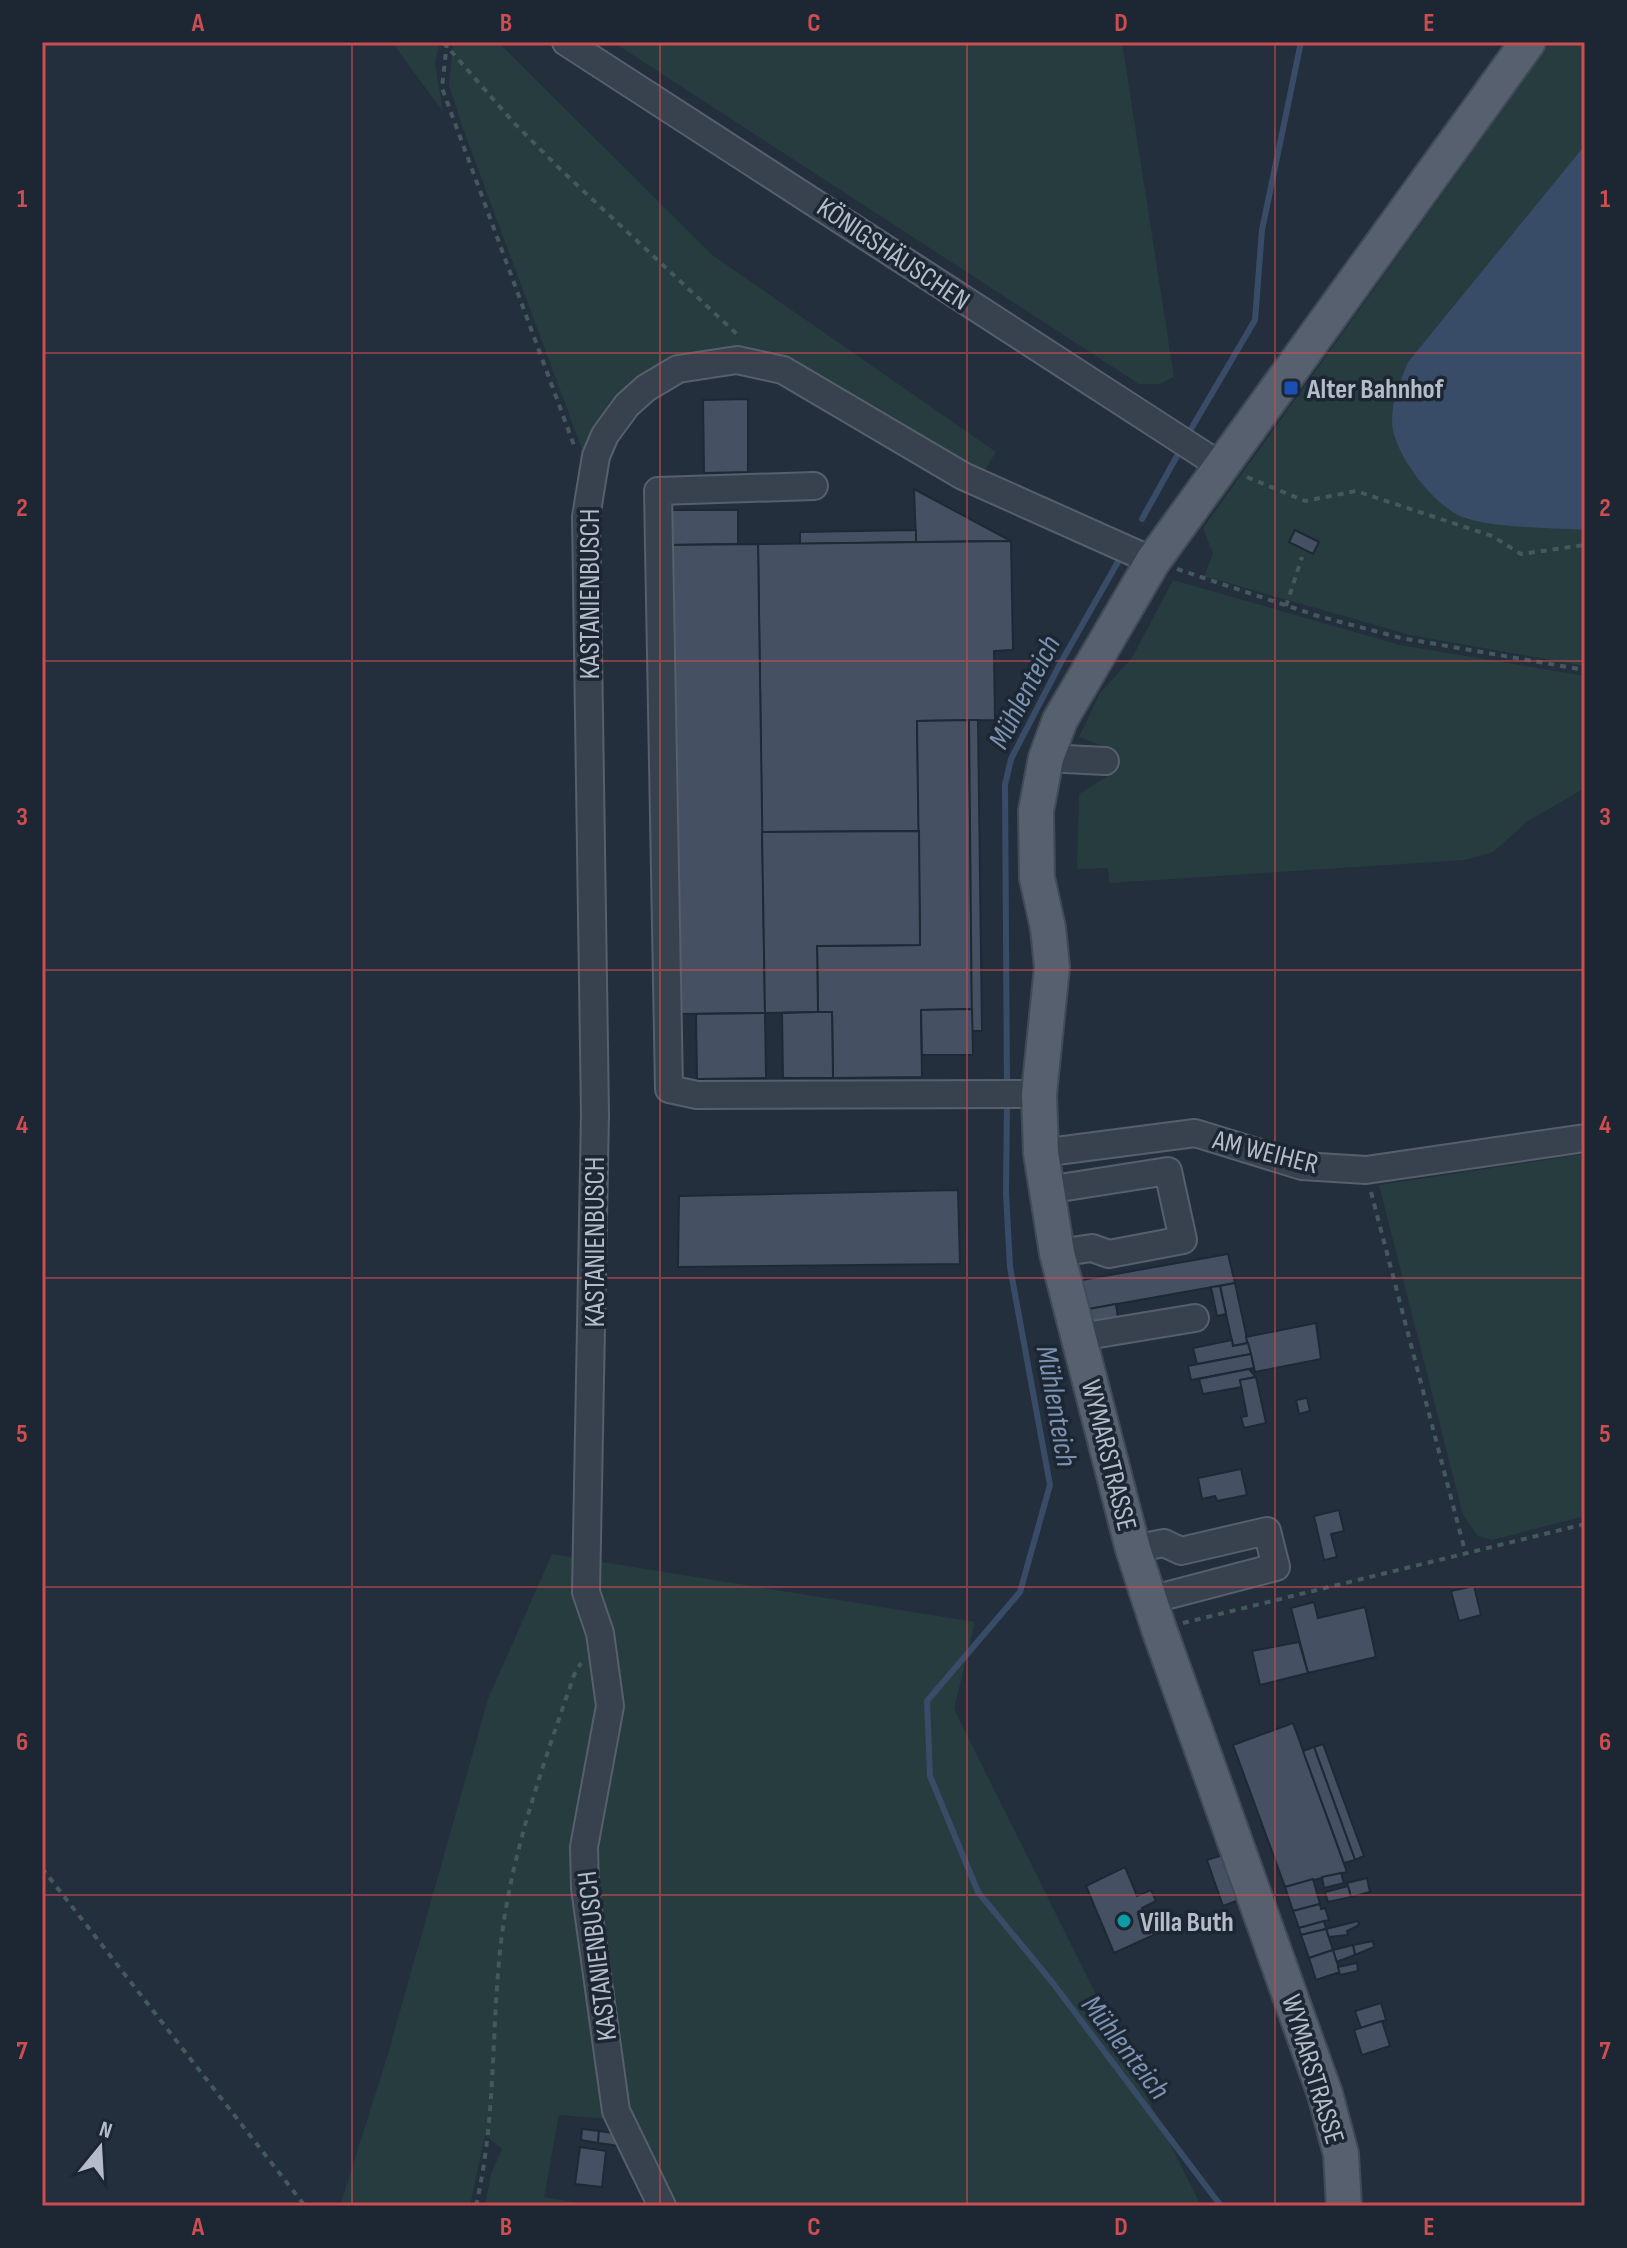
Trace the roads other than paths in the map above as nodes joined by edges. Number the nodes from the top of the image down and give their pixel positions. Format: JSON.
{"nodes":[{"id":1,"x":566,"y":42,"type":"edge"},
{"id":2,"x":1528,"y":42,"type":"edge"},
{"id":3,"x":1221,"y":466,"type":"junction"},
{"id":4,"x":814,"y":486,"type":"dead end"},
{"id":5,"x":1153,"y":561,"type":"junction"},
{"id":6,"x":1046,"y":758,"type":"junction"},
{"id":7,"x":1105,"y":761,"type":"dead end"},
{"id":8,"x":1019,"y":1094,"type":"junction"},
{"id":9,"x":1585,"y":1138,"type":"edge"},
{"id":10,"x":1041,"y":1153,"type":"junction"},
{"id":11,"x":1047,"y":1190,"type":"junction"},
{"id":12,"x":1057,"y":1253,"type":"junction"},
{"id":13,"x":1195,"y":1318,"type":"dead end"},
{"id":14,"x":1080,"y":1337,"type":"junction"},
{"id":15,"x":1133,"y":1549,"type":"junction"},
{"id":16,"x":1154,"y":1614,"type":"junction"},
{"id":17,"x":662,"y":2206,"type":"edge"},
{"id":18,"x":1344,"y":2206,"type":"edge"}],
"edges":[{"from":1,"to":3,"type":"street","name":"KÖNIGSHÄUSCHEN"},
{"from":2,"to":3,"type":"main road","name":"WYMARSTRASSE"},
{"from":3,"to":5,"type":"main road","name":"WYMARSTRASSE"},
{"from":4,"to":8,"type":"street"},
{"from":5,"to":6,"type":"main road","name":"WYMARSTRASSE"},
{"from":5,"to":17,"type":"street","name":"KASTANIENBUSCH"},
{"from":6,"to":7,"type":"street"},
{"from":6,"to":8,"type":"main road","name":"WYMARSTRASSE"},
{"from":8,"to":10,"type":"main road","name":"WYMARSTRASSE"},
{"from":9,"to":10,"type":"street","name":"AM WEIHER"},
{"from":10,"to":11,"type":"main road","name":"WYMARSTRASSE"},
{"from":11,"to":12,"type":"main road","name":"WYMARSTRASSE"},
{"from":11,"to":12,"type":"street"},
{"from":12,"to":14,"type":"main road","name":"WYMARSTRASSE"},
{"from":13,"to":14,"type":"street"},
{"from":14,"to":15,"type":"main road","name":"WYMARSTRASSE"},
{"from":15,"to":16,"type":"main road","name":"WYMARSTRASSE"},
{"from":15,"to":16,"type":"street"},
{"from":16,"to":18,"type":"main road","name":"WYMARSTRASSE"}]}
